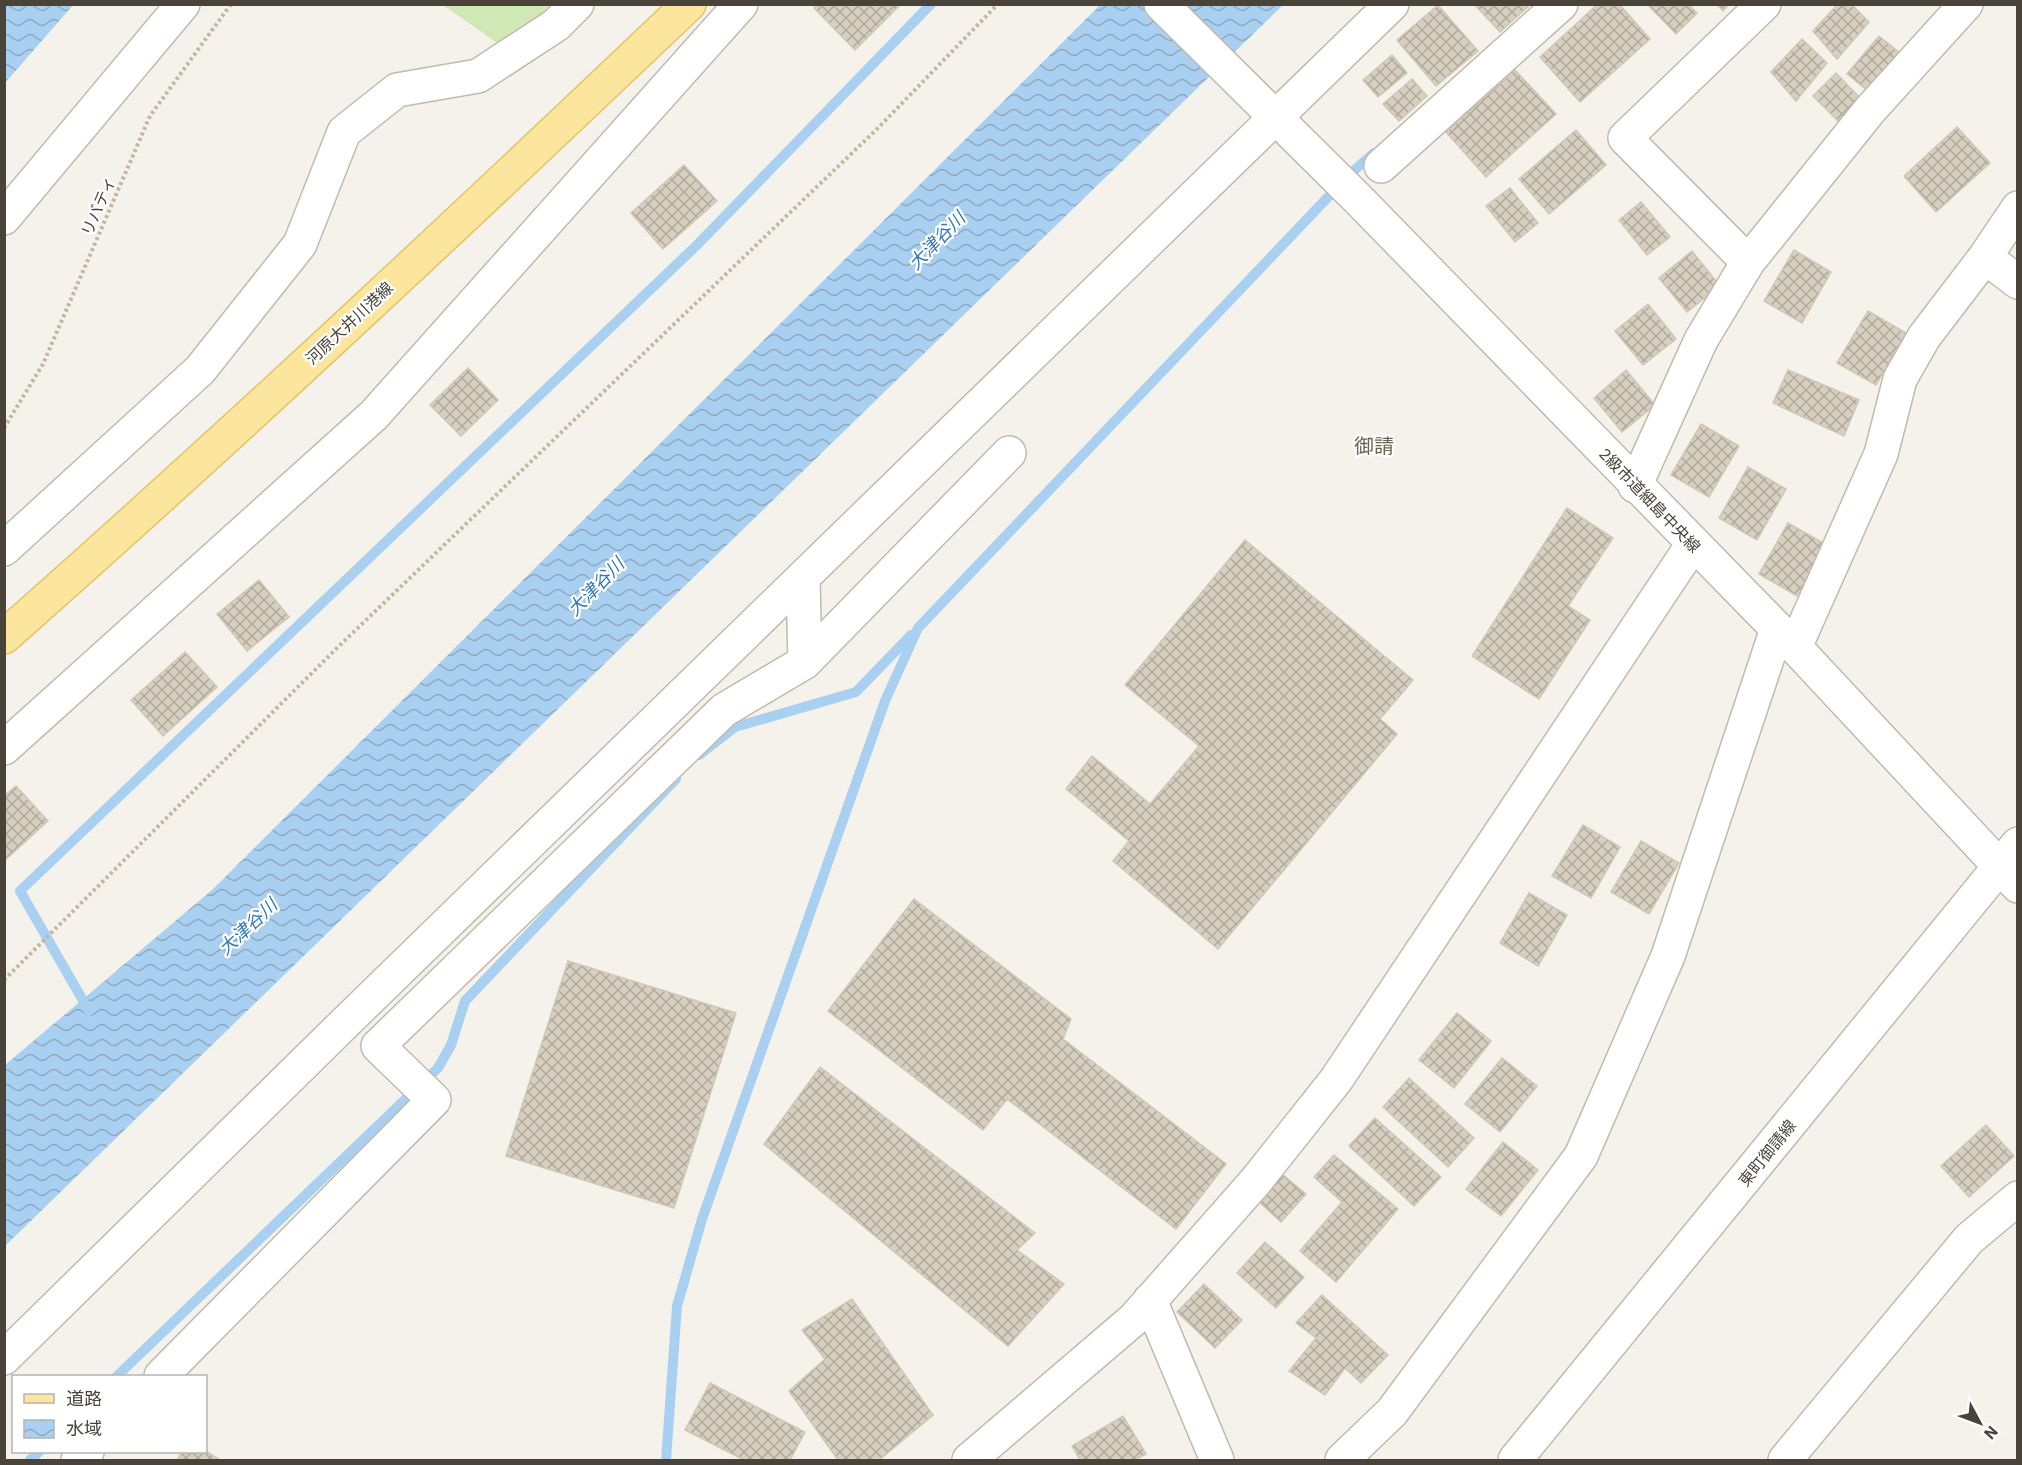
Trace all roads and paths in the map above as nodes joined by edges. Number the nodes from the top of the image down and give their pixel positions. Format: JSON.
{"nodes":[{"id":1,"x":183,"y":4,"type":"edge"},
{"id":2,"x":231,"y":4,"type":"edge"},
{"id":3,"x":577,"y":4,"type":"edge"},
{"id":4,"x":689,"y":4,"type":"edge"},
{"id":5,"x":741,"y":4,"type":"edge"},
{"id":6,"x":998,"y":4,"type":"edge"},
{"id":7,"x":1161,"y":4,"type":"edge"},
{"id":8,"x":1392,"y":4,"type":"edge"},
{"id":9,"x":1561,"y":4,"type":"edge"},
{"id":10,"x":1764,"y":4,"type":"edge"},
{"id":11,"x":1966,"y":4,"type":"edge"},
{"id":12,"x":1276,"y":120,"type":"junction"},
{"id":13,"x":1381,"y":166,"type":"dead end"},
{"id":14,"x":2018,"y":208,"type":"edge"},
{"id":15,"x":4,"y":218,"type":"edge"},
{"id":16,"x":1985,"y":257,"type":"junction"},
{"id":17,"x":1748,"y":262,"type":"junction"},
{"id":18,"x":2018,"y":282,"type":"edge"},
{"id":19,"x":4,"y":428,"type":"edge"},
{"id":20,"x":1009,"y":453,"type":"dead end"},
{"id":21,"x":1635,"y":486,"type":"junction"},
{"id":22,"x":1693,"y":544,"type":"junction"},
{"id":23,"x":4,"y":549,"type":"edge"},
{"id":24,"x":803,"y":580,"type":"junction"},
{"id":25,"x":4,"y":637,"type":"edge"},
{"id":26,"x":1786,"y":638,"type":"junction"},
{"id":27,"x":805,"y":662,"type":"junction"},
{"id":28,"x":4,"y":748,"type":"edge"},
{"id":29,"x":2011,"y":865,"type":"edge"},
{"id":30,"x":4,"y":980,"type":"edge"},
{"id":31,"x":351,"y":1017,"type":"junction"},
{"id":32,"x":378,"y":1046,"type":"junction"},
{"id":33,"x":2018,"y":1198,"type":"edge"},
{"id":34,"x":1150,"y":1300,"type":"junction"},
{"id":35,"x":4,"y":1358,"type":"edge"},
{"id":36,"x":163,"y":1375,"type":"edge"},
{"id":37,"x":969,"y":1461,"type":"edge"},
{"id":38,"x":1217,"y":1461,"type":"edge"},
{"id":39,"x":1342,"y":1461,"type":"edge"},
{"id":40,"x":1515,"y":1461,"type":"edge"},
{"id":41,"x":1785,"y":1461,"type":"edge"}],
"edges":[{"from":1,"to":15,"type":"street"},
{"from":2,"to":19,"type":"path","name":"リバティ"},
{"from":3,"to":23,"type":"street"},
{"from":4,"to":25,"type":"main road","name":"河原大井川港線"},
{"from":5,"to":28,"type":"street"},
{"from":6,"to":30,"type":"path"},
{"from":7,"to":12,"type":"street","name":"2級市道細島中央線"},
{"from":8,"to":12,"type":"street"},
{"from":9,"to":13,"type":"street"},
{"from":10,"to":17,"type":"street"},
{"from":11,"to":17,"type":"street"},
{"from":12,"to":21,"type":"street","name":"2級市道細島中央線"},
{"from":12,"to":24,"type":"street"},
{"from":14,"to":16,"type":"street"},
{"from":16,"to":18,"type":"street"},
{"from":16,"to":26,"type":"street"},
{"from":17,"to":21,"type":"street"},
{"from":20,"to":27,"type":"street"},
{"from":21,"to":22,"type":"street","name":"2級市道細島中央線"},
{"from":22,"to":26,"type":"street","name":"2級市道細島中央線"},
{"from":22,"to":34,"type":"street"},
{"from":24,"to":27,"type":"street"},
{"from":24,"to":31,"type":"street"},
{"from":26,"to":29,"type":"street","name":"2級市道細島中央線"},
{"from":26,"to":39,"type":"street"},
{"from":27,"to":32,"type":"street"},
{"from":29,"to":40,"type":"street","name":"東町御請線"},
{"from":31,"to":32,"type":"street"},
{"from":31,"to":35,"type":"street"},
{"from":32,"to":36,"type":"street"},
{"from":33,"to":41,"type":"street"},
{"from":34,"to":37,"type":"street"},
{"from":34,"to":38,"type":"street"}]}
